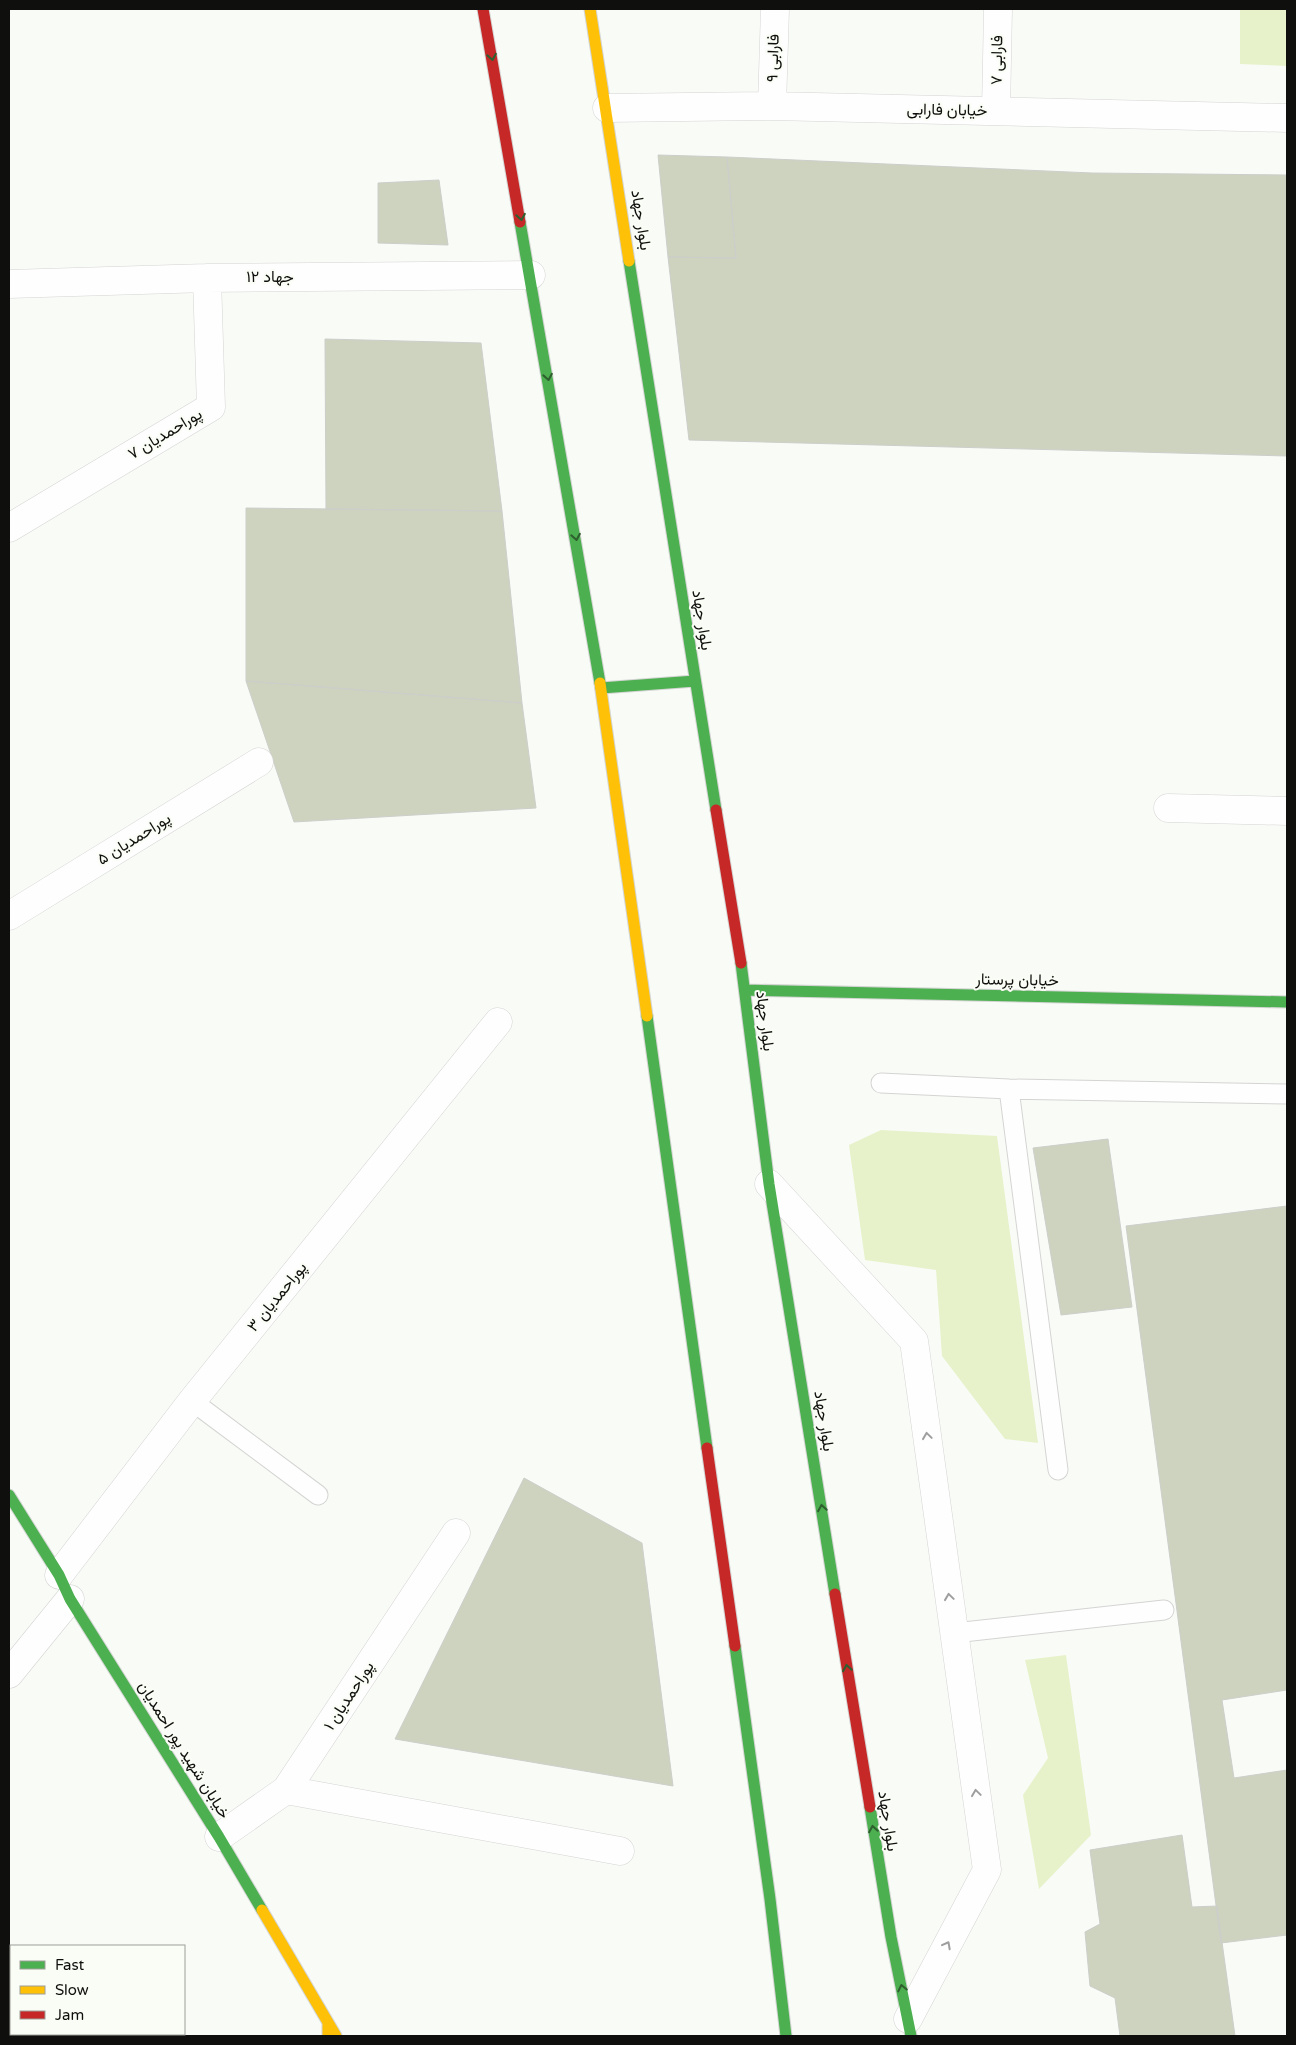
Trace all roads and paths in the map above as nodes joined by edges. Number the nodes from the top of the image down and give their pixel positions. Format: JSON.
{"nodes":[{"id":1,"x":483,"y":9,"type":"edge"},
{"id":2,"x":590,"y":9,"type":"edge"},
{"id":3,"x":775,"y":9,"type":"edge"},
{"id":4,"x":998,"y":9,"type":"edge"},
{"id":5,"x":772,"y":106,"type":"junction"},
{"id":6,"x":607,"y":108,"type":"junction"},
{"id":7,"x":996,"y":111,"type":"junction"},
{"id":8,"x":1287,"y":118,"type":"edge"},
{"id":9,"x":531,"y":275,"type":"junction"},
{"id":10,"x":207,"y":278,"type":"junction"},
{"id":11,"x":9,"y":284,"type":"edge"},
{"id":12,"x":9,"y":528,"type":"edge"},
{"id":13,"x":694,"y":681,"type":"junction"},
{"id":14,"x":601,"y":688,"type":"junction"},
{"id":15,"x":259,"y":762,"type":"dead end"},
{"id":16,"x":1168,"y":808,"type":"dead end"},
{"id":17,"x":1287,"y":812,"type":"edge"},
{"id":18,"x":9,"y":916,"type":"edge"},
{"id":19,"x":745,"y":990,"type":"junction"},
{"id":20,"x":1287,"y":1002,"type":"edge"},
{"id":21,"x":498,"y":1022,"type":"dead end"},
{"id":22,"x":881,"y":1083,"type":"dead end"},
{"id":23,"x":1009,"y":1089,"type":"junction"},
{"id":24,"x":1287,"y":1094,"type":"edge"},
{"id":25,"x":769,"y":1184,"type":"junction"},
{"id":26,"x":192,"y":1402,"type":"junction"},
{"id":27,"x":1058,"y":1470,"type":"dead end"},
{"id":28,"x":9,"y":1495,"type":"edge"},
{"id":29,"x":318,"y":1495,"type":"dead end"},
{"id":30,"x":456,"y":1533,"type":"dead end"},
{"id":31,"x":65,"y":1587,"type":"junction"},
{"id":32,"x":1164,"y":1610,"type":"dead end"},
{"id":33,"x":954,"y":1633,"type":"junction"},
{"id":34,"x":9,"y":1674,"type":"edge"},
{"id":35,"x":286,"y":1790,"type":"junction"},
{"id":36,"x":219,"y":1837,"type":"junction"},
{"id":37,"x":620,"y":1851,"type":"dead end"},
{"id":38,"x":910,"y":2028,"type":"edge"},
{"id":39,"x":328,"y":2031,"type":"edge"},
{"id":40,"x":336,"y":2036,"type":"edge"},
{"id":41,"x":786,"y":2036,"type":"edge"}],
"edges":[{"from":1,"to":9,"type":"main road","one_way":true},
{"from":2,"to":6,"type":"main road","name":"بلوار جهاد"},
{"from":3,"to":5,"type":"street","name":"فارابی ۹"},
{"from":4,"to":7,"type":"street","name":"فارابی ۷"},
{"from":5,"to":6,"type":"street","name":"خیابان فارابی"},
{"from":5,"to":7,"type":"street","name":"خیابان فارابی"},
{"from":6,"to":13,"type":"main road","name":"بلوار جهاد"},
{"from":7,"to":8,"type":"street","name":"خیابان فارابی"},
{"from":9,"to":10,"type":"street","name":"جهاد ۱۲"},
{"from":9,"to":14,"type":"main road","one_way":true},
{"from":10,"to":11,"type":"street","name":"جهاد ۱۲"},
{"from":10,"to":12,"type":"street","name":"پوراحمدیان ۷"},
{"from":13,"to":14,"type":"main road"},
{"from":13,"to":19,"type":"main road","name":"بلوار جهاد"},
{"from":14,"to":41,"type":"main road"},
{"from":15,"to":18,"type":"street","name":"پوراحمدیان ۵"},
{"from":16,"to":17,"type":"street"},
{"from":19,"to":20,"type":"main road","name":"خیابان پرستار"},
{"from":19,"to":25,"type":"main road","name":"بلوار جهاد"},
{"from":21,"to":26,"type":"street","name":"پوراحمدیان ۳"},
{"from":22,"to":23,"type":"lane"},
{"from":23,"to":24,"type":"lane"},
{"from":23,"to":27,"type":"lane"},
{"from":33,"to":25,"type":"street","one_way":true},
{"from":38,"to":25,"type":"main road","name":"بلوار جهاد","one_way":true},
{"from":26,"to":29,"type":"lane"},
{"from":26,"to":31,"type":"street","name":"پوراحمدیان ۳"},
{"from":28,"to":31,"type":"main road","name":"خیابان شهید پور احمدیان"},
{"from":30,"to":35,"type":"street","name":"پوراحمدیان ۱"},
{"from":31,"to":34,"type":"street","name":"پوراحمدیان ۳"},
{"from":31,"to":36,"type":"main road","name":"خیابان شهید پور احمدیان"},
{"from":32,"to":33,"type":"lane"},
{"from":38,"to":33,"type":"street","one_way":true},
{"from":35,"to":36,"type":"street","name":"پوراحمدیان ۱"},
{"from":35,"to":37,"type":"street"},
{"from":36,"to":39,"type":"main road","name":"خیابان شهید پور احمدیان"},
{"from":39,"to":40,"type":"main road","name":"خیابان شهید پور احمدیان"}]}
